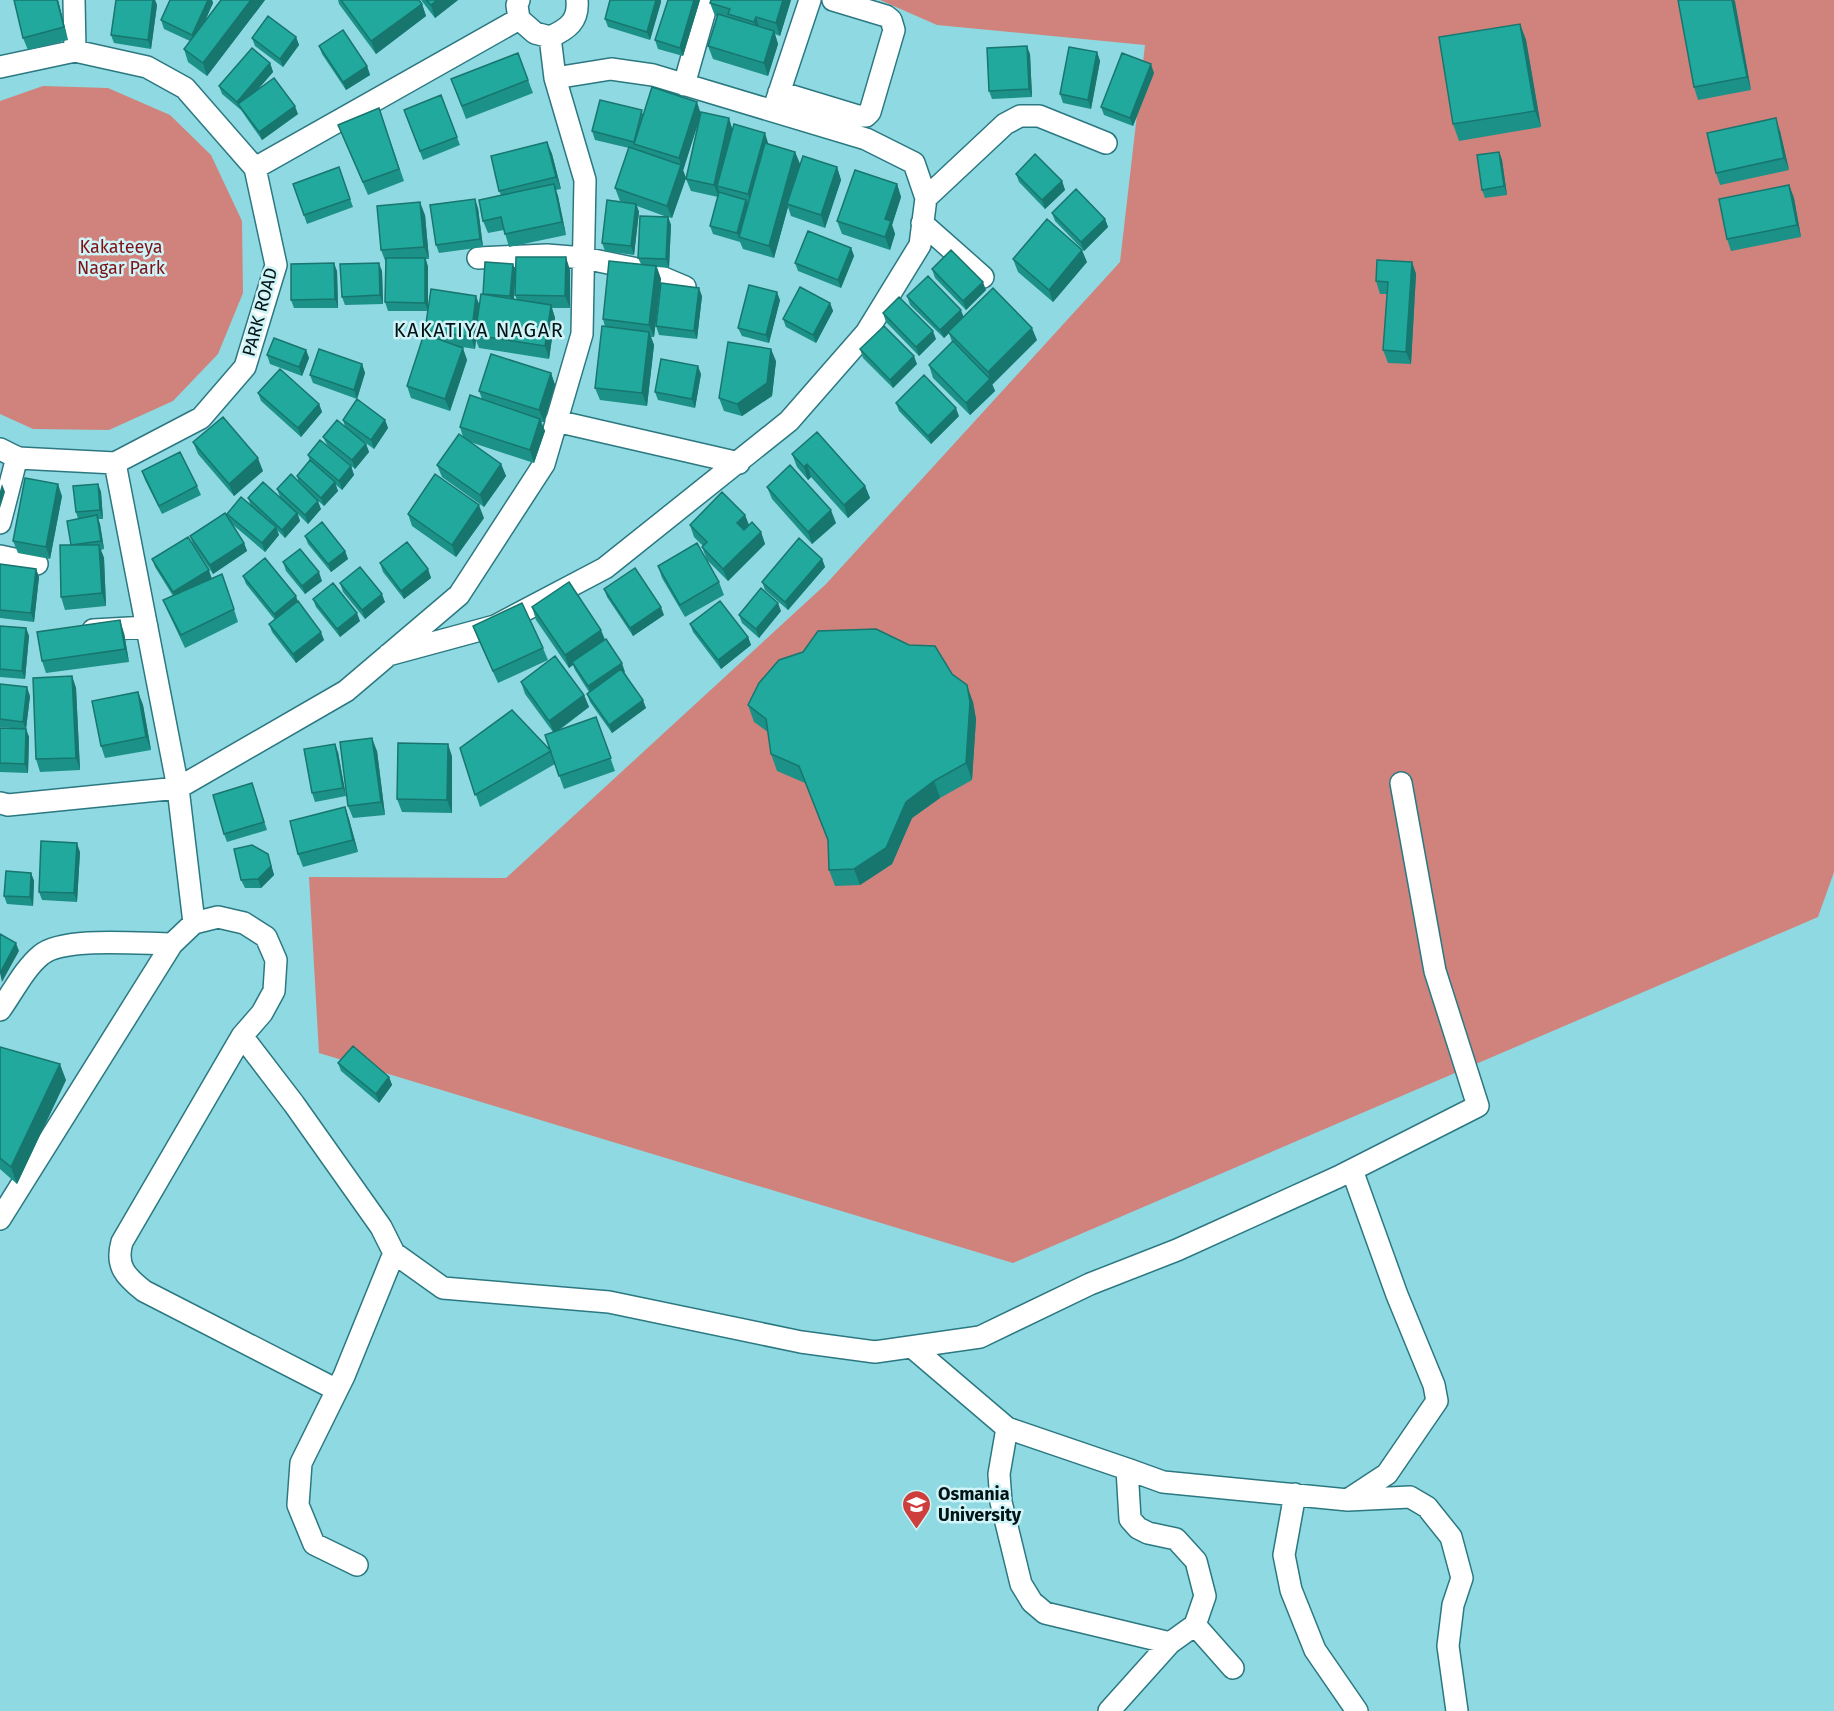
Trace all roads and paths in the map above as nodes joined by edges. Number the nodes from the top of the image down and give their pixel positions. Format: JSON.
{"nodes":[{"id":1,"x":74,"y":0,"type":"edge"},
{"id":2,"x":577,"y":0,"type":"edge"},
{"id":3,"x":708,"y":0,"type":"edge"},
{"id":4,"x":810,"y":0,"type":"edge"},
{"id":5,"x":833,"y":0,"type":"edge"},
{"id":6,"x":519,"y":10,"type":"edge"},
{"id":7,"x":550,"y":37,"type":"junction"},
{"id":8,"x":75,"y":51,"type":"junction"},
{"id":9,"x":0,"y":67,"type":"edge"},
{"id":10,"x":555,"y":78,"type":"junction"},
{"id":11,"x":684,"y":85,"type":"junction"},
{"id":12,"x":776,"y":102,"type":"junction"},
{"id":13,"x":1106,"y":143,"type":"dead end"},
{"id":14,"x":255,"y":168,"type":"junction"},
{"id":15,"x":926,"y":198,"type":"junction"},
{"id":16,"x":922,"y":223,"type":"junction"},
{"id":17,"x":478,"y":258,"type":"dead end"},
{"id":18,"x":584,"y":258,"type":"junction"},
{"id":19,"x":983,"y":277,"type":"dead end"},
{"id":20,"x":685,"y":287,"type":"edge"},
{"id":21,"x":556,"y":421,"type":"junction"},
{"id":22,"x":9,"y":453,"type":"edge"},
{"id":23,"x":115,"y":463,"type":"junction"},
{"id":24,"x":739,"y":463,"type":"junction"},
{"id":25,"x":0,"y":523,"type":"edge"},
{"id":26,"x":0,"y":556,"type":"edge"},
{"id":27,"x":37,"y":564,"type":"dead end"},
{"id":28,"x":147,"y":627,"type":"junction"},
{"id":29,"x":72,"y":632,"type":"edge"},
{"id":30,"x":388,"y":655,"type":"junction"},
{"id":31,"x":1401,"y":783,"type":"dead end"},
{"id":32,"x":178,"y":788,"type":"junction"},
{"id":33,"x":0,"y":803,"type":"edge"},
{"id":34,"x":194,"y":923,"type":"junction"},
{"id":35,"x":172,"y":944,"type":"junction"},
{"id":36,"x":0,"y":1010,"type":"edge"},
{"id":37,"x":242,"y":1036,"type":"junction"},
{"id":38,"x":1353,"y":1170,"type":"junction"},
{"id":39,"x":0,"y":1219,"type":"edge"},
{"id":40,"x":394,"y":1253,"type":"junction"},
{"id":41,"x":912,"y":1347,"type":"junction"},
{"id":42,"x":337,"y":1390,"type":"junction"},
{"id":43,"x":1007,"y":1428,"type":"junction"},
{"id":44,"x":1127,"y":1469,"type":"junction"},
{"id":45,"x":1295,"y":1494,"type":"junction"},
{"id":46,"x":1348,"y":1500,"type":"junction"},
{"id":47,"x":357,"y":1565,"type":"dead end"},
{"id":48,"x":1195,"y":1625,"type":"junction"},
{"id":49,"x":1170,"y":1643,"type":"junction"},
{"id":50,"x":1233,"y":1668,"type":"dead end"},
{"id":51,"x":1109,"y":1711,"type":"edge"},
{"id":52,"x":1357,"y":1711,"type":"edge"},
{"id":53,"x":1457,"y":1711,"type":"edge"}],
"edges":[{"from":1,"to":8,"type":"street"},
{"from":2,"to":7,"type":"street"},
{"from":3,"to":11,"type":"street"},
{"from":4,"to":12,"type":"street"},
{"from":5,"to":12,"type":"street"},
{"from":6,"to":7,"type":"street"},
{"from":6,"to":14,"type":"street"},
{"from":7,"to":10,"type":"street"},
{"from":8,"to":9,"type":"street","name":"PARK ROAD"},
{"from":8,"to":14,"type":"street","name":"PARK ROAD"},
{"from":10,"to":11,"type":"street"},
{"from":10,"to":18,"type":"street"},
{"from":11,"to":12,"type":"street"},
{"from":12,"to":15,"type":"street"},
{"from":13,"to":15,"type":"street"},
{"from":14,"to":23,"type":"street","name":"PARK ROAD"},
{"from":15,"to":16,"type":"street"},
{"from":16,"to":19,"type":"street"},
{"from":16,"to":24,"type":"street"},
{"from":17,"to":18,"type":"street"},
{"from":18,"to":20,"type":"street"},
{"from":18,"to":21,"type":"street"},
{"from":21,"to":24,"type":"street"},
{"from":21,"to":30,"type":"street"},
{"from":22,"to":23,"type":"street"},
{"from":22,"to":25,"type":"street"},
{"from":23,"to":28,"type":"street"},
{"from":24,"to":30,"type":"street"},
{"from":26,"to":27,"type":"street"},
{"from":28,"to":29,"type":"street"},
{"from":28,"to":32,"type":"street"},
{"from":30,"to":32,"type":"street"},
{"from":31,"to":38,"type":"street"},
{"from":32,"to":33,"type":"street"},
{"from":32,"to":34,"type":"street"},
{"from":34,"to":35,"type":"street"},
{"from":34,"to":37,"type":"street"},
{"from":35,"to":36,"type":"street"},
{"from":35,"to":39,"type":"street"},
{"from":37,"to":40,"type":"street"},
{"from":37,"to":42,"type":"street"},
{"from":38,"to":41,"type":"street"},
{"from":38,"to":46,"type":"street"},
{"from":40,"to":41,"type":"street"},
{"from":40,"to":42,"type":"street"},
{"from":41,"to":43,"type":"street"},
{"from":42,"to":47,"type":"street"},
{"from":43,"to":44,"type":"street"},
{"from":43,"to":49,"type":"street"},
{"from":44,"to":45,"type":"street"},
{"from":44,"to":48,"type":"street"},
{"from":45,"to":46,"type":"street"},
{"from":45,"to":52,"type":"street"},
{"from":46,"to":53,"type":"street"},
{"from":48,"to":49,"type":"street"},
{"from":48,"to":50,"type":"street"},
{"from":49,"to":51,"type":"street"}]}
